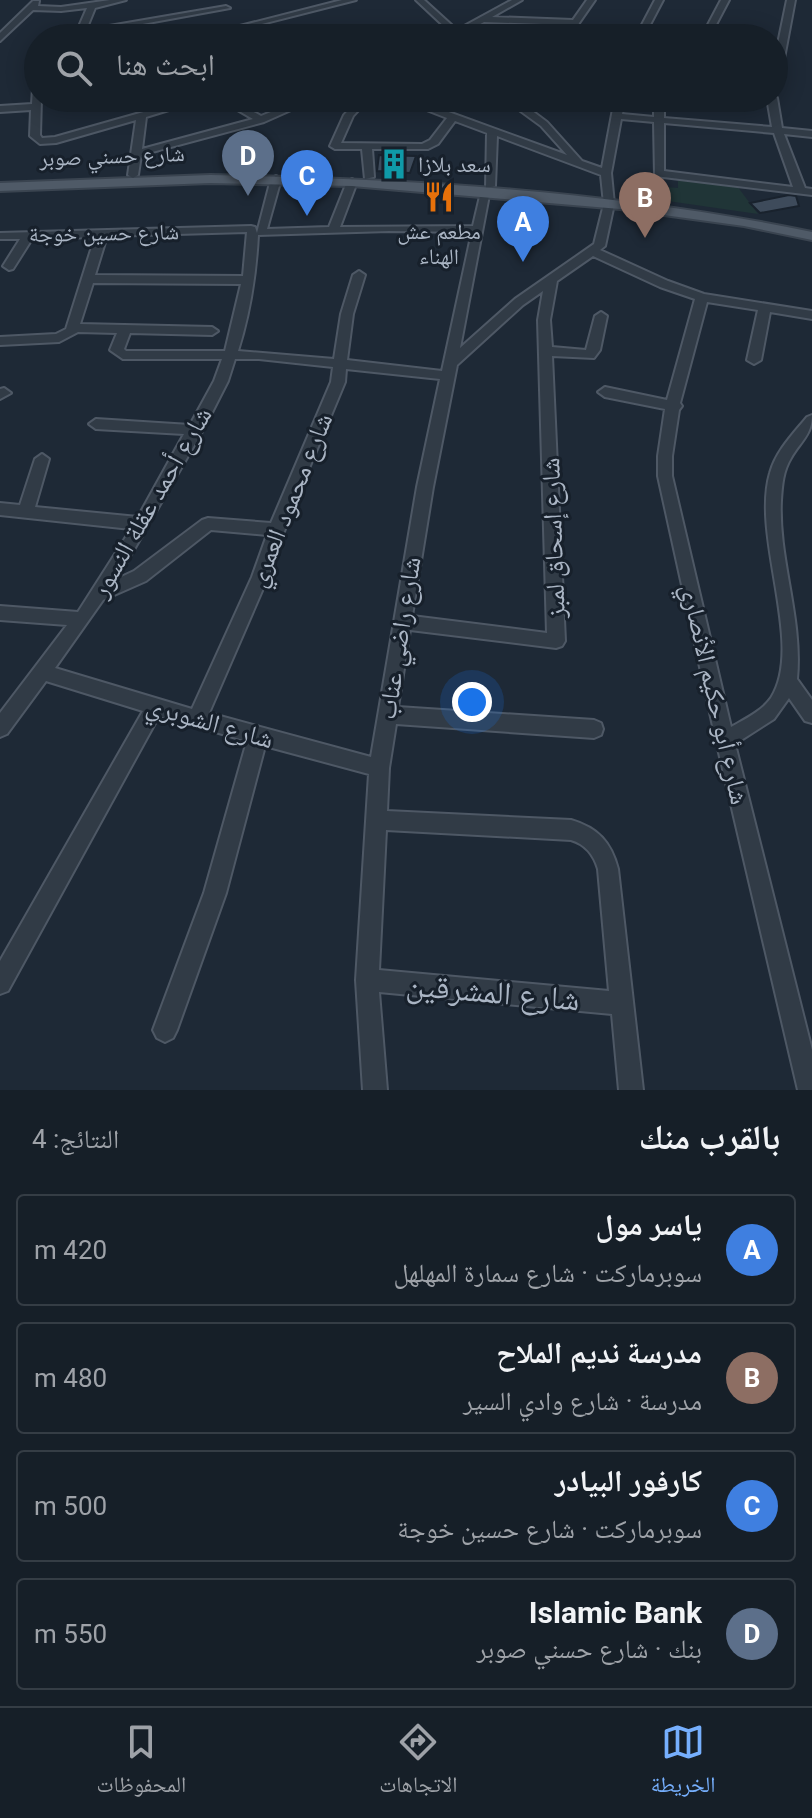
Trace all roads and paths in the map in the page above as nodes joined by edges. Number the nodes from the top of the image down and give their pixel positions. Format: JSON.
{"nodes":[{"id":1,"x":40,"y":0,"type":"edge"},
{"id":2,"x":122,"y":0,"type":"edge"},
{"id":3,"x":233,"y":0,"type":"edge"},
{"id":4,"x":352,"y":0,"type":"edge"},
{"id":5,"x":420,"y":0,"type":"edge"},
{"id":6,"x":437,"y":0,"type":"edge"},
{"id":7,"x":518,"y":0,"type":"edge"},
{"id":8,"x":591,"y":0,"type":"edge"},
{"id":9,"x":659,"y":0,"type":"edge"},
{"id":10,"x":725,"y":0,"type":"edge"},
{"id":11,"x":791,"y":0,"type":"edge"},
{"id":12,"x":338,"y":2,"type":"edge"},
{"id":13,"x":96,"y":4,"type":"junction"},
{"id":14,"x":31,"y":8,"type":"junction"},
{"id":15,"x":227,"y":8,"type":"edge"},
{"id":16,"x":427,"y":8,"type":"junction"},
{"id":17,"x":481,"y":19,"type":"junction"},
{"id":18,"x":575,"y":23,"type":"joint"},
{"id":19,"x":83,"y":24,"type":"edge"},
{"id":20,"x":133,"y":24,"type":"edge"},
{"id":21,"x":250,"y":24,"type":"edge"},
{"id":22,"x":260,"y":24,"type":"edge"},
{"id":23,"x":442,"y":24,"type":"edge"},
{"id":24,"x":472,"y":24,"type":"edge"},
{"id":25,"x":646,"y":24,"type":"edge"},
{"id":26,"x":712,"y":24,"type":"edge"},
{"id":27,"x":786,"y":24,"type":"edge"},
{"id":28,"x":0,"y":38,"type":"edge"},
{"id":29,"x":24,"y":108,"type":"edge"},
{"id":30,"x":0,"y":109,"type":"edge"},
{"id":31,"x":35,"y":112,"type":"edge"},
{"id":32,"x":150,"y":112,"type":"edge"},
{"id":33,"x":247,"y":112,"type":"edge"},
{"id":34,"x":280,"y":112,"type":"edge"},
{"id":35,"x":352,"y":112,"type":"edge"},
{"id":36,"x":443,"y":112,"type":"edge"},
{"id":37,"x":527,"y":112,"type":"edge"},
{"id":38,"x":617,"y":112,"type":"edge"},
{"id":39,"x":658,"y":112,"type":"edge"},
{"id":40,"x":772,"y":112,"type":"edge"},
{"id":41,"x":142,"y":114,"type":"junction"},
{"id":42,"x":454,"y":116,"type":"junction"},
{"id":43,"x":616,"y":116,"type":"junction"},
{"id":44,"x":261,"y":120,"type":"junction"},
{"id":45,"x":658,"y":120,"type":"junction"},
{"id":46,"x":492,"y":130,"type":"junction"},
{"id":47,"x":778,"y":130,"type":"junction"},
{"id":48,"x":812,"y":134,"type":"edge"},
{"id":49,"x":367,"y":148,"type":"junction"},
{"id":50,"x":138,"y":153,"type":"junction"},
{"id":51,"x":609,"y":154,"type":"junction"},
{"id":52,"x":577,"y":160,"type":"junction"},
{"id":53,"x":606,"y":173,"type":"junction"},
{"id":54,"x":133,"y":175,"type":"junction"},
{"id":55,"x":369,"y":177,"type":"junction"},
{"id":56,"x":276,"y":179,"type":"junction"},
{"id":57,"x":0,"y":180,"type":"edge"},
{"id":58,"x":352,"y":182,"type":"junction"},
{"id":59,"x":403,"y":182,"type":"junction"},
{"id":60,"x":0,"y":187,"type":"edge"},
{"id":61,"x":488,"y":189,"type":"junction"},
{"id":62,"x":806,"y":191,"type":"edge"},
{"id":63,"x":608,"y":206,"type":"junction"},
{"id":64,"x":477,"y":229,"type":"junction"},
{"id":65,"x":812,"y":229,"type":"edge"},
{"id":66,"x":333,"y":230,"type":"junction"},
{"id":67,"x":257,"y":231,"type":"junction"},
{"id":68,"x":102,"y":233,"type":"junction"},
{"id":69,"x":28,"y":235,"type":"junction"},
{"id":70,"x":0,"y":236,"type":"edge"},
{"id":71,"x":812,"y":236,"type":"edge"},
{"id":72,"x":594,"y":252,"type":"junction"},
{"id":73,"x":9,"y":266,"type":"dead end"},
{"id":74,"x":359,"y":275,"type":"dead end"},
{"id":75,"x":89,"y":279,"type":"junction"},
{"id":76,"x":247,"y":280,"type":"junction"},
{"id":77,"x":551,"y":281,"type":"junction"},
{"id":78,"x":702,"y":297,"type":"junction"},
{"id":79,"x":765,"y":307,"type":"junction"},
{"id":80,"x":812,"y":315,"type":"edge"},
{"id":81,"x":601,"y":316,"type":"dead end"},
{"id":82,"x":75,"y":328,"type":"junction"},
{"id":83,"x":125,"y":330,"type":"junction"},
{"id":84,"x":212,"y":331,"type":"dead end"},
{"id":85,"x":0,"y":341,"type":"edge"},
{"id":86,"x":545,"y":351,"type":"junction"},
{"id":87,"x":232,"y":354,"type":"junction"},
{"id":88,"x":754,"y":360,"type":"dead end"},
{"id":89,"x":342,"y":363,"type":"junction"},
{"id":90,"x":450,"y":369,"type":"junction"},
{"id":91,"x":605,"y":392,"type":"dead end"},
{"id":92,"x":675,"y":406,"type":"junction"},
{"id":93,"x":812,"y":420,"type":"edge"},
{"id":94,"x":96,"y":424,"type":"dead end"},
{"id":95,"x":196,"y":430,"type":"junction"},
{"id":96,"x":42,"y":459,"type":"dead end"},
{"id":97,"x":0,"y":509,"type":"edge"},
{"id":98,"x":26,"y":511,"type":"junction"},
{"id":99,"x":143,"y":524,"type":"junction"},
{"id":100,"x":277,"y":530,"type":"junction"},
{"id":101,"x":98,"y":595,"type":"junction"},
{"id":102,"x":0,"y":613,"type":"edge"},
{"id":103,"x":82,"y":619,"type":"junction"},
{"id":104,"x":402,"y":622,"type":"junction"},
{"id":105,"x":43,"y":672,"type":"junction"},
{"id":106,"x":788,"y":682,"type":"junction"},
{"id":107,"x":155,"y":707,"type":"junction"},
{"id":108,"x":387,"y":715,"type":"junction"},
{"id":109,"x":812,"y":715,"type":"edge"},
{"id":110,"x":197,"y":719,"type":"junction"},
{"id":111,"x":2,"y":722,"type":"edge"},
{"id":112,"x":594,"y":729,"type":"dead end"},
{"id":113,"x":258,"y":736,"type":"junction"},
{"id":114,"x":725,"y":740,"type":"junction"},
{"id":115,"x":379,"y":768,"type":"junction"},
{"id":116,"x":375,"y":820,"type":"junction"},
{"id":117,"x":367,"y":980,"type":"junction"},
{"id":118,"x":0,"y":983,"type":"edge"},
{"id":119,"x":620,"y":1003,"type":"junction"},
{"id":120,"x":165,"y":1030,"type":"dead end"},
{"id":121,"x":375,"y":1090,"type":"edge"},
{"id":122,"x":631,"y":1090,"type":"edge"},
{"id":123,"x":810,"y":1090,"type":"edge"}],
"edges":[{"from":1,"to":14,"type":"street"},
{"from":2,"to":13,"type":"street"},
{"from":3,"to":15,"type":"street"},
{"from":4,"to":12,"type":"street"},
{"from":5,"to":16,"type":"street"},
{"from":6,"to":16,"type":"street"},
{"from":7,"to":17,"type":"street"},
{"from":8,"to":18,"type":"street"},
{"from":9,"to":25,"type":"street"},
{"from":10,"to":26,"type":"street"},
{"from":11,"to":27,"type":"street"},
{"from":12,"to":22,"type":"street"},
{"from":13,"to":14,"type":"street"},
{"from":13,"to":19,"type":"street"},
{"from":14,"to":28,"type":"street"},
{"from":15,"to":20,"type":"street"},
{"from":15,"to":21,"type":"street"},
{"from":16,"to":23,"type":"street"},
{"from":17,"to":18,"type":"street"},
{"from":17,"to":24,"type":"street"},
{"from":29,"to":30,"type":"street"},
{"from":31,"to":41,"type":"street"},
{"from":32,"to":41,"type":"street"},
{"from":33,"to":44,"type":"street"},
{"from":34,"to":44,"type":"street"},
{"from":35,"to":49,"type":"street"},
{"from":36,"to":42,"type":"street"},
{"from":37,"to":52,"type":"street"},
{"from":38,"to":43,"type":"street"},
{"from":39,"to":45,"type":"street"},
{"from":40,"to":47,"type":"street"},
{"from":41,"to":50,"type":"street"},
{"from":42,"to":46,"type":"street"},
{"from":42,"to":49,"type":"street"},
{"from":43,"to":45,"type":"street"},
{"from":43,"to":51,"type":"street"},
{"from":44,"to":50,"type":"street"},
{"from":45,"to":47,"type":"street"},
{"from":45,"to":62,"type":"street"},
{"from":46,"to":52,"type":"street"},
{"from":46,"to":61,"type":"street","name":"شارع راضي عناب"},
{"from":47,"to":48,"type":"street"},
{"from":47,"to":62,"type":"street"},
{"from":49,"to":55,"type":"street"},
{"from":50,"to":54,"type":"street"},
{"from":51,"to":53,"type":"street"},
{"from":51,"to":63,"type":"street"},
{"from":52,"to":53,"type":"street"},
{"from":53,"to":63,"type":"street"},
{"from":54,"to":55,"type":"main road","name":"شارع حسني صوبر"},
{"from":54,"to":57,"type":"main road","name":"شارع حسني صوبر"},
{"from":55,"to":59,"type":"main road","name":"شارع حسني صوبر"},
{"from":56,"to":58,"type":"main road","name":"شارع حسني صوبر"},
{"from":56,"to":60,"type":"main road","name":"شارع حسني صوبر"},
{"from":56,"to":67,"type":"street","name":"شارع أحمد عقلة النسور"},
{"from":58,"to":59,"type":"main road","name":"شارع حسني صوبر"},
{"from":58,"to":66,"type":"street"},
{"from":59,"to":61,"type":"main road","name":"شارع حسني صوبر"},
{"from":61,"to":63,"type":"main road","name":"شارع حسني صوبر"},
{"from":61,"to":64,"type":"street","name":"شارع راضي عناب"},
{"from":63,"to":65,"type":"main road","name":"شارع حسني صوبر"},
{"from":63,"to":71,"type":"main road"},
{"from":63,"to":72,"type":"street"},
{"from":64,"to":66,"type":"street","name":"شارع حسين خوجة"},
{"from":64,"to":90,"type":"street","name":"شارع راضي عناب"},
{"from":66,"to":67,"type":"street","name":"شارع حسين خوجة"},
{"from":67,"to":68,"type":"street","name":"شارع حسين خوجة"},
{"from":67,"to":76,"type":"street","name":"شارع أحمد عقلة النسور"},
{"from":68,"to":69,"type":"street","name":"شارع حسين خوجة"},
{"from":68,"to":75,"type":"street"},
{"from":69,"to":70,"type":"street","name":"شارع حسين خوجة"},
{"from":69,"to":73,"type":"street"},
{"from":72,"to":77,"type":"street"},
{"from":72,"to":78,"type":"street"},
{"from":74,"to":89,"type":"street","name":"شارع محمود العمري"},
{"from":75,"to":76,"type":"street"},
{"from":75,"to":82,"type":"street"},
{"from":76,"to":87,"type":"street","name":"شارع أحمد عقلة النسور"},
{"from":77,"to":86,"type":"street","name":"شارع إسحاق لمبز"},
{"from":77,"to":90,"type":"street"},
{"from":78,"to":79,"type":"street"},
{"from":78,"to":92,"type":"street","name":"شارع أبو حكيم الأنصاري"},
{"from":79,"to":80,"type":"street"},
{"from":79,"to":88,"type":"street"},
{"from":81,"to":86,"type":"street"},
{"from":82,"to":83,"type":"street"},
{"from":82,"to":85,"type":"street"},
{"from":83,"to":84,"type":"street"},
{"from":83,"to":87,"type":"street"},
{"from":86,"to":104,"type":"street","name":"شارع إسحاق لمبز"},
{"from":87,"to":89,"type":"street"},
{"from":87,"to":95,"type":"street","name":"شارع أحمد عقلة النسور"},
{"from":89,"to":90,"type":"street"},
{"from":89,"to":100,"type":"street","name":"شارع محمود العمري"},
{"from":90,"to":104,"type":"street","name":"شارع راضي عناب"},
{"from":91,"to":92,"type":"street"},
{"from":92,"to":114,"type":"street","name":"شارع أبو حكيم الأنصاري"},
{"from":93,"to":106,"type":"street"},
{"from":94,"to":95,"type":"street"},
{"from":95,"to":99,"type":"street","name":"شارع أحمد عقلة النسور"},
{"from":96,"to":98,"type":"street"},
{"from":97,"to":98,"type":"street"},
{"from":98,"to":99,"type":"street"},
{"from":99,"to":101,"type":"street","name":"شارع أحمد عقلة النسور"},
{"from":100,"to":101,"type":"street"},
{"from":100,"to":110,"type":"street","name":"شارع محمود العمري"},
{"from":101,"to":103,"type":"street","name":"شارع أحمد عقلة النسور"},
{"from":102,"to":103,"type":"street"},
{"from":103,"to":105,"type":"street","name":"شارع أحمد عقلة النسور"},
{"from":104,"to":108,"type":"street","name":"شارع راضي عناب"},
{"from":105,"to":107,"type":"street","name":"شارع الشوبري"},
{"from":105,"to":111,"type":"street","name":"شارع أحمد عقلة النسور"},
{"from":106,"to":109,"type":"street"},
{"from":106,"to":114,"type":"street"},
{"from":107,"to":110,"type":"street","name":"شارع الشوبري"},
{"from":107,"to":118,"type":"street"},
{"from":108,"to":112,"type":"street"},
{"from":108,"to":115,"type":"street","name":"شارع راضي عناب"},
{"from":110,"to":113,"type":"street","name":"شارع الشوبري"},
{"from":113,"to":115,"type":"street","name":"شارع الشوبري"},
{"from":113,"to":120,"type":"street"},
{"from":114,"to":123,"type":"street","name":"شارع أبو حكيم الأنصاري"},
{"from":115,"to":116,"type":"street","name":"شارع راضي عناب"},
{"from":116,"to":117,"type":"street","name":"شارع راضي عناب"},
{"from":116,"to":119,"type":"street"},
{"from":117,"to":119,"type":"street","name":"شارع المشرقين"},
{"from":117,"to":121,"type":"street","name":"شارع راضي عناب"},
{"from":119,"to":122,"type":"street"}]}
